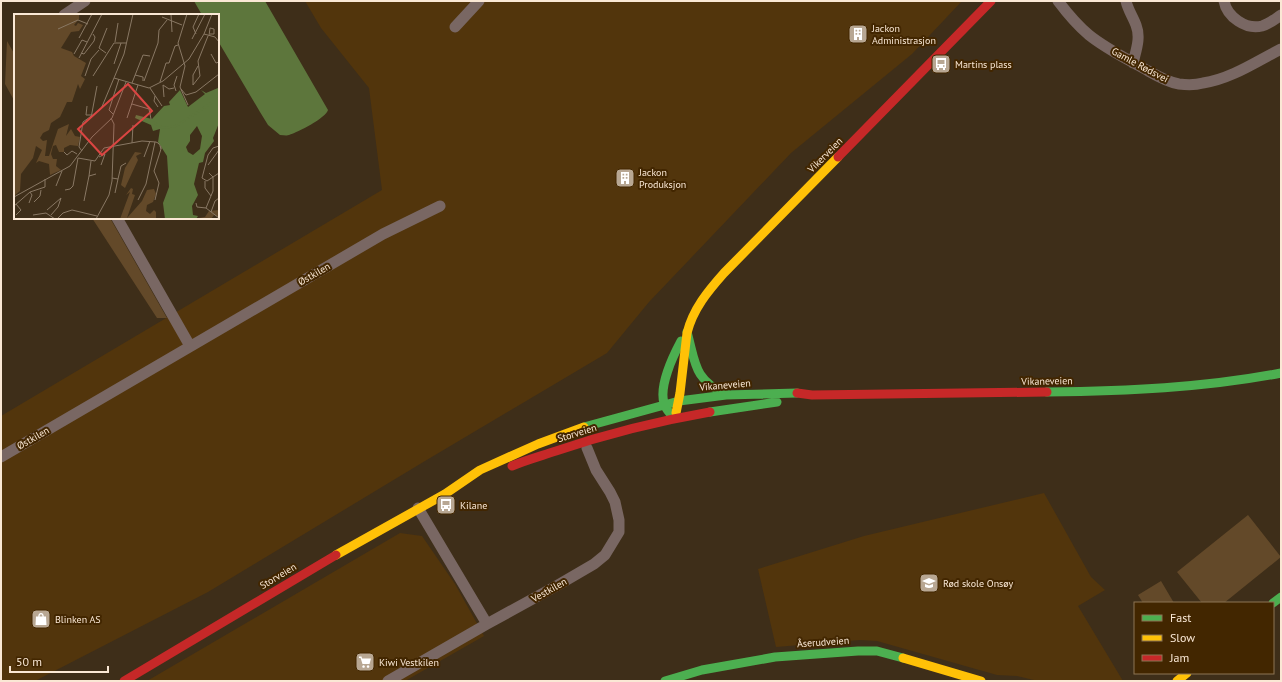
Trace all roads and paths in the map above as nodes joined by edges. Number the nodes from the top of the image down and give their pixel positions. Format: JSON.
{"nodes":[{"id":1,"x":85,"y":1,"type":"edge"},
{"id":2,"x":479,"y":1,"type":"edge"},
{"id":3,"x":991,"y":1,"type":"edge"},
{"id":4,"x":1058,"y":1,"type":"edge"},
{"id":5,"x":1126,"y":1,"type":"edge"},
{"id":6,"x":1224,"y":1,"type":"edge"},
{"id":7,"x":66,"y":14,"type":"edge"},
{"id":8,"x":1281,"y":15,"type":"edge"},
{"id":9,"x":455,"y":27,"type":"dead end"},
{"id":10,"x":1281,"y":49,"type":"edge"},
{"id":11,"x":1133,"y":63,"type":"junction"},
{"id":12,"x":440,"y":206,"type":"dead end"},
{"id":13,"x":118,"y":219,"type":"edge"},
{"id":14,"x":687,"y":332,"type":"junction"},
{"id":15,"x":190,"y":346,"type":"junction"},
{"id":16,"x":1281,"y":373,"type":"edge"},
{"id":17,"x":726,"y":395,"type":"junction"},
{"id":18,"x":812,"y":395,"type":"junction"},
{"id":19,"x":679,"y":401,"type":"junction"},
{"id":20,"x":664,"y":405,"type":"junction"},
{"id":21,"x":674,"y":419,"type":"junction"},
{"id":22,"x":587,"y":448,"type":"dead end"},
{"id":23,"x":1,"y":457,"type":"edge"},
{"id":24,"x":504,"y":470,"type":"dead end"},
{"id":25,"x":478,"y":482,"type":"dead end"},
{"id":26,"x":445,"y":494,"type":"junction"},
{"id":27,"x":418,"y":508,"type":"junction"},
{"id":28,"x":487,"y":624,"type":"junction"},
{"id":29,"x":1186,"y":674,"type":"edge"},
{"id":30,"x":954,"y":677,"type":"edge"},
{"id":31,"x":669,"y":680,"type":"edge"},
{"id":32,"x":124,"y":681,"type":"edge"},
{"id":33,"x":388,"y":681,"type":"edge"},
{"id":34,"x":981,"y":681,"type":"edge"},
{"id":35,"x":1177,"y":681,"type":"edge"}],
"edges":[{"from":1,"to":7,"type":"street"},
{"from":2,"to":9,"type":"street"},
{"from":3,"to":14,"type":"main road","name":"Vikerveien"},
{"from":4,"to":11,"type":"street","name":"Gamle Rødsvei"},
{"from":5,"to":11,"type":"street"},
{"from":6,"to":8,"type":"street"},
{"from":10,"to":11,"type":"street","name":"Gamle Rødsvei"},
{"from":12,"to":15,"type":"street","name":"Østkilen"},
{"from":13,"to":15,"type":"street"},
{"from":14,"to":17,"type":"main road"},
{"from":14,"to":19,"type":"main road","name":"Vikerveien"},
{"from":14,"to":20,"type":"main road","name":"Vikerveien"},
{"from":15,"to":23,"type":"street","name":"Østkilen"},
{"from":16,"to":18,"type":"main road","name":"Vikaneveien"},
{"from":17,"to":18,"type":"main road","name":"Vikaneveien"},
{"from":17,"to":19,"type":"main road","name":"Vikaneveien"},
{"from":18,"to":21,"type":"main road","name":"Vikaneveien"},
{"from":19,"to":20,"type":"main road","name":"Vikaneveien"},
{"from":19,"to":21,"type":"main road","name":"Vikerveien"},
{"from":20,"to":21,"type":"main road"},
{"from":20,"to":26,"type":"main road","name":"Storveien"},
{"from":21,"to":24,"type":"main road","name":"Storveien"},
{"from":22,"to":28,"type":"street","name":"Vestkilen"},
{"from":25,"to":26,"type":"main road","name":"Storveien"},
{"from":26,"to":27,"type":"main road","name":"Storveien"},
{"from":27,"to":28,"type":"street"},
{"from":27,"to":32,"type":"main road","name":"Storveien"},
{"from":28,"to":33,"type":"street","name":"Vestkilen"},
{"from":29,"to":35,"type":"main road"},
{"from":30,"to":31,"type":"main road","name":"Åserudveien"},
{"from":30,"to":34,"type":"main road","name":"Åserudveien"}]}
